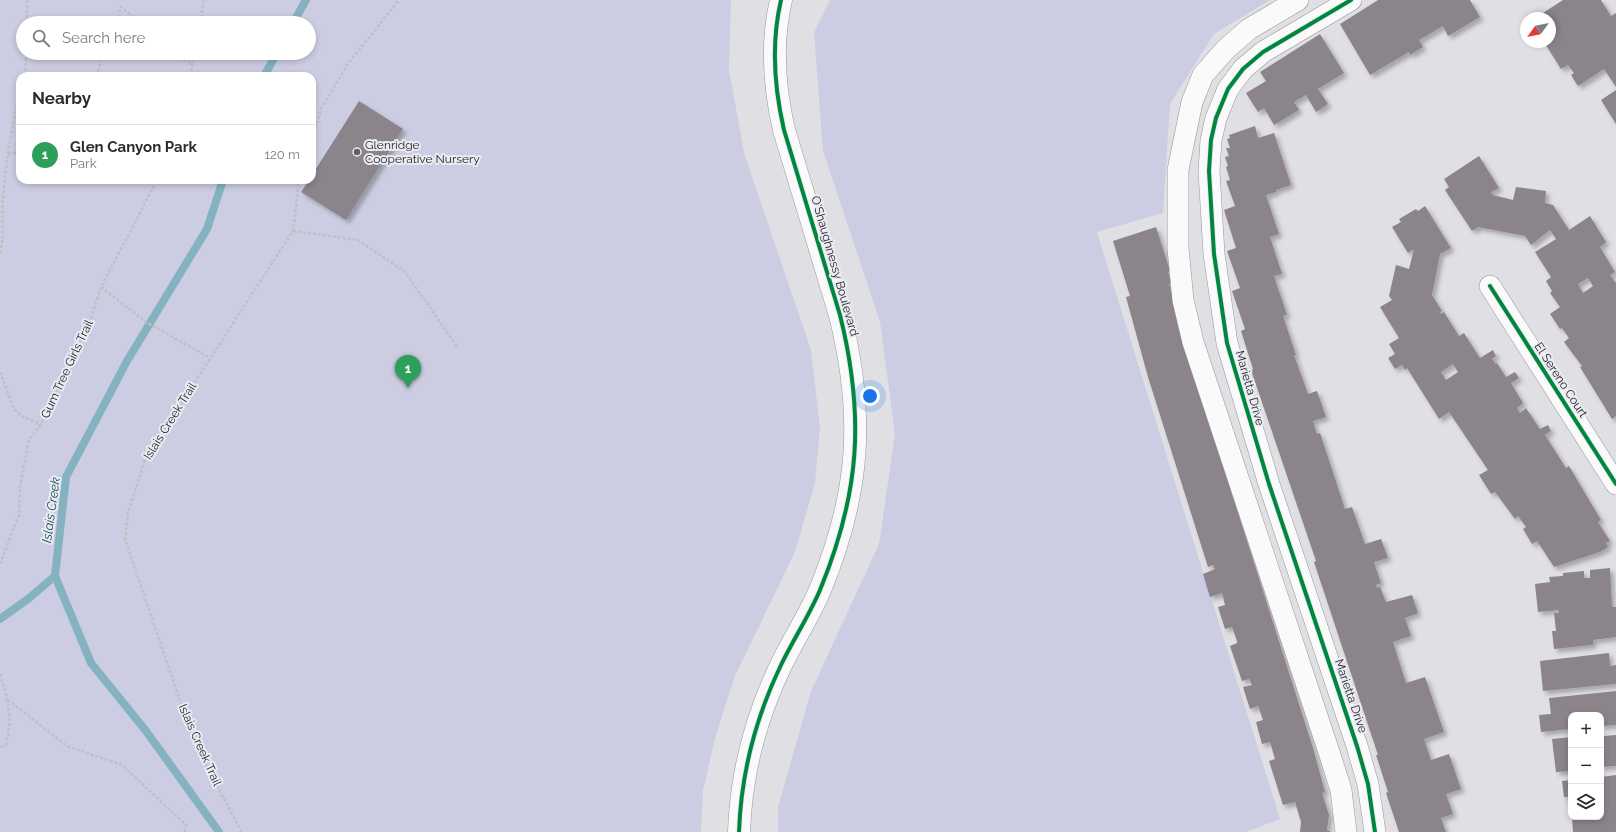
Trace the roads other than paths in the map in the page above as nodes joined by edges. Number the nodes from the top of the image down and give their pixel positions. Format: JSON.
{"nodes":[{"id":1,"x":781,"y":0,"type":"edge"},
{"id":2,"x":1298,"y":0,"type":"edge"},
{"id":3,"x":1351,"y":0,"type":"edge"},
{"id":4,"x":1490,"y":286,"type":"dead end"},
{"id":5,"x":1616,"y":484,"type":"edge"},
{"id":6,"x":739,"y":832,"type":"edge"},
{"id":7,"x":1346,"y":832,"type":"edge"},
{"id":8,"x":1375,"y":832,"type":"edge"}],
"edges":[{"from":1,"to":6,"type":"main road","name":"O'Shaughnessy Boulevard"},
{"from":2,"to":7,"type":"street"},
{"from":3,"to":8,"type":"street","name":"Marietta Drive"},
{"from":4,"to":5,"type":"street","name":"El Sereno Court"}]}
